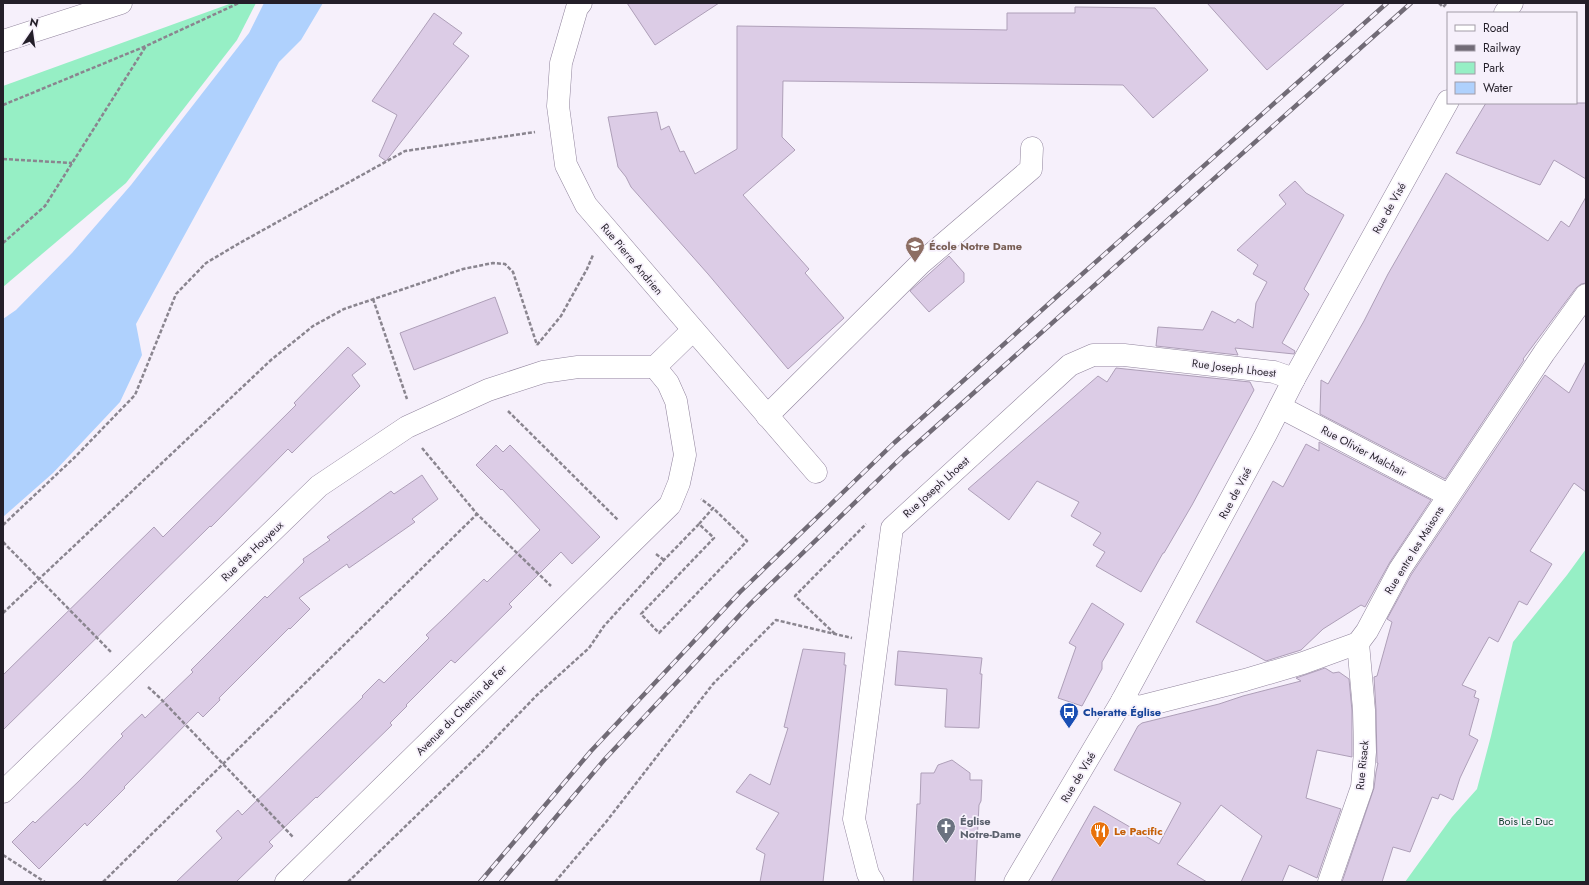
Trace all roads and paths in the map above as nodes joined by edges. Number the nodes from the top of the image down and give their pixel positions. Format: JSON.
{"nodes":[{"id":1,"x":122,"y":3,"type":"edge"},
{"id":2,"x":239,"y":3,"type":"edge"},
{"id":3,"x":581,"y":3,"type":"edge"},
{"id":4,"x":1439,"y":3,"type":"edge"},
{"id":5,"x":1447,"y":3,"type":"edge"},
{"id":6,"x":1512,"y":3,"type":"edge"},
{"id":7,"x":1505,"y":12,"type":"edge"},
{"id":8,"x":3,"y":41,"type":"edge"},
{"id":9,"x":146,"y":46,"type":"junction"},
{"id":10,"x":1447,"y":103,"type":"edge"},
{"id":11,"x":3,"y":105,"type":"edge"},
{"id":12,"x":561,"y":128,"type":"junction"},
{"id":13,"x":1032,"y":148,"type":"dead end"},
{"id":14,"x":3,"y":158,"type":"edge"},
{"id":15,"x":72,"y":163,"type":"junction"},
{"id":16,"x":602,"y":224,"type":"junction"},
{"id":17,"x":3,"y":243,"type":"edge"},
{"id":18,"x":1586,"y":295,"type":"edge"},
{"id":19,"x":373,"y":299,"type":"junction"},
{"id":20,"x":693,"y":330,"type":"junction"},
{"id":21,"x":655,"y":367,"type":"junction"},
{"id":22,"x":1294,"y":379,"type":"junction"},
{"id":23,"x":488,"y":390,"type":"junction"},
{"id":24,"x":1280,"y":407,"type":"junction"},
{"id":25,"x":767,"y":416,"type":"junction"},
{"id":26,"x":411,"y":426,"type":"junction"},
{"id":27,"x":816,"y":472,"type":"dead end"},
{"id":28,"x":1448,"y":495,"type":"junction"},
{"id":29,"x":713,"y":508,"type":"dead end"},
{"id":30,"x":477,"y":514,"type":"junction"},
{"id":31,"x":3,"y":525,"type":"edge"},
{"id":32,"x":636,"y":538,"type":"junction"},
{"id":33,"x":3,"y":542,"type":"edge"},
{"id":34,"x":38,"y":579,"type":"junction"},
{"id":35,"x":795,"y":596,"type":"dead end"},
{"id":36,"x":569,"y":603,"type":"junction"},
{"id":37,"x":3,"y":613,"type":"edge"},
{"id":38,"x":836,"y":634,"type":"junction"},
{"id":39,"x":1358,"y":643,"type":"junction"},
{"id":40,"x":876,"y":644,"type":"junction"},
{"id":41,"x":129,"y":670,"type":"junction"},
{"id":42,"x":1122,"y":701,"type":"junction"},
{"id":43,"x":222,"y":764,"type":"junction"},
{"id":44,"x":3,"y":792,"type":"edge"},
{"id":45,"x":3,"y":855,"type":"edge"},
{"id":46,"x":312,"y":856,"type":"junction"},
{"id":47,"x":869,"y":879,"type":"edge"},
{"id":48,"x":45,"y":882,"type":"edge"},
{"id":49,"x":103,"y":882,"type":"edge"},
{"id":50,"x":286,"y":882,"type":"edge"},
{"id":51,"x":348,"y":882,"type":"edge"},
{"id":52,"x":555,"y":882,"type":"edge"},
{"id":53,"x":1015,"y":882,"type":"edge"},
{"id":54,"x":1329,"y":882,"type":"edge"}],
"edges":[{"from":1,"to":8,"type":"main road"},
{"from":2,"to":9,"type":"path"},
{"from":3,"to":12,"type":"main road","name":"Rue Pierre Andrien"},
{"from":4,"to":5,"type":"path"},
{"from":6,"to":7,"type":"main road"},
{"from":9,"to":11,"type":"path"},
{"from":9,"to":15,"type":"path"},
{"from":10,"to":22,"type":"main road","name":"Rue de Visé"},
{"from":12,"to":16,"type":"main road","name":"Rue Pierre Andrien"},
{"from":12,"to":31,"type":"path"},
{"from":13,"to":25,"type":"main road"},
{"from":14,"to":15,"type":"path"},
{"from":15,"to":17,"type":"path"},
{"from":16,"to":19,"type":"path"},
{"from":16,"to":20,"type":"main road","name":"Rue Pierre Andrien"},
{"from":18,"to":28,"type":"main road","name":"Rue entre les Maisons"},
{"from":19,"to":26,"type":"path"},
{"from":19,"to":34,"type":"path"},
{"from":20,"to":21,"type":"main road"},
{"from":20,"to":25,"type":"main road","name":"Rue Pierre Andrien"},
{"from":21,"to":23,"type":"main road","name":"Rue des Houyeux"},
{"from":21,"to":32,"type":"main road","name":"Avenue du Chemin de Fer"},
{"from":22,"to":24,"type":"main road","name":"Rue de Visé"},
{"from":22,"to":40,"type":"main road","name":"Rue Joseph Lhoest"},
{"from":23,"to":26,"type":"main road","name":"Rue des Houyeux"},
{"from":23,"to":32,"type":"path"},
{"from":24,"to":28,"type":"main road","name":"Rue Olivier Malchair"},
{"from":24,"to":42,"type":"main road","name":"Rue de Visé"},
{"from":25,"to":27,"type":"main road","name":"Rue Pierre Andrien"},
{"from":26,"to":30,"type":"path"},
{"from":26,"to":41,"type":"main road","name":"Rue des Houyeux"},
{"from":28,"to":39,"type":"main road","name":"Rue entre les Maisons"},
{"from":29,"to":51,"type":"path"},
{"from":30,"to":36,"type":"path"},
{"from":30,"to":43,"type":"path"},
{"from":32,"to":36,"type":"main road","name":"Avenue du Chemin de Fer"},
{"from":33,"to":34,"type":"path"},
{"from":34,"to":37,"type":"path"},
{"from":34,"to":41,"type":"path"},
{"from":35,"to":38,"type":"path"},
{"from":36,"to":46,"type":"main road","name":"Avenue du Chemin de Fer"},
{"from":38,"to":40,"type":"path"},
{"from":38,"to":52,"type":"path"},
{"from":39,"to":42,"type":"main road"},
{"from":39,"to":54,"type":"main road","name":"Rue Risack"},
{"from":40,"to":47,"type":"main road","name":"Rue Joseph Lhoest"},
{"from":41,"to":43,"type":"path"},
{"from":41,"to":44,"type":"main road","name":"Rue des Houyeux"},
{"from":42,"to":53,"type":"main road","name":"Rue de Visé"},
{"from":43,"to":46,"type":"path"},
{"from":43,"to":49,"type":"path"},
{"from":45,"to":48,"type":"path"},
{"from":46,"to":50,"type":"main road","name":"Avenue du Chemin de Fer"}]}
